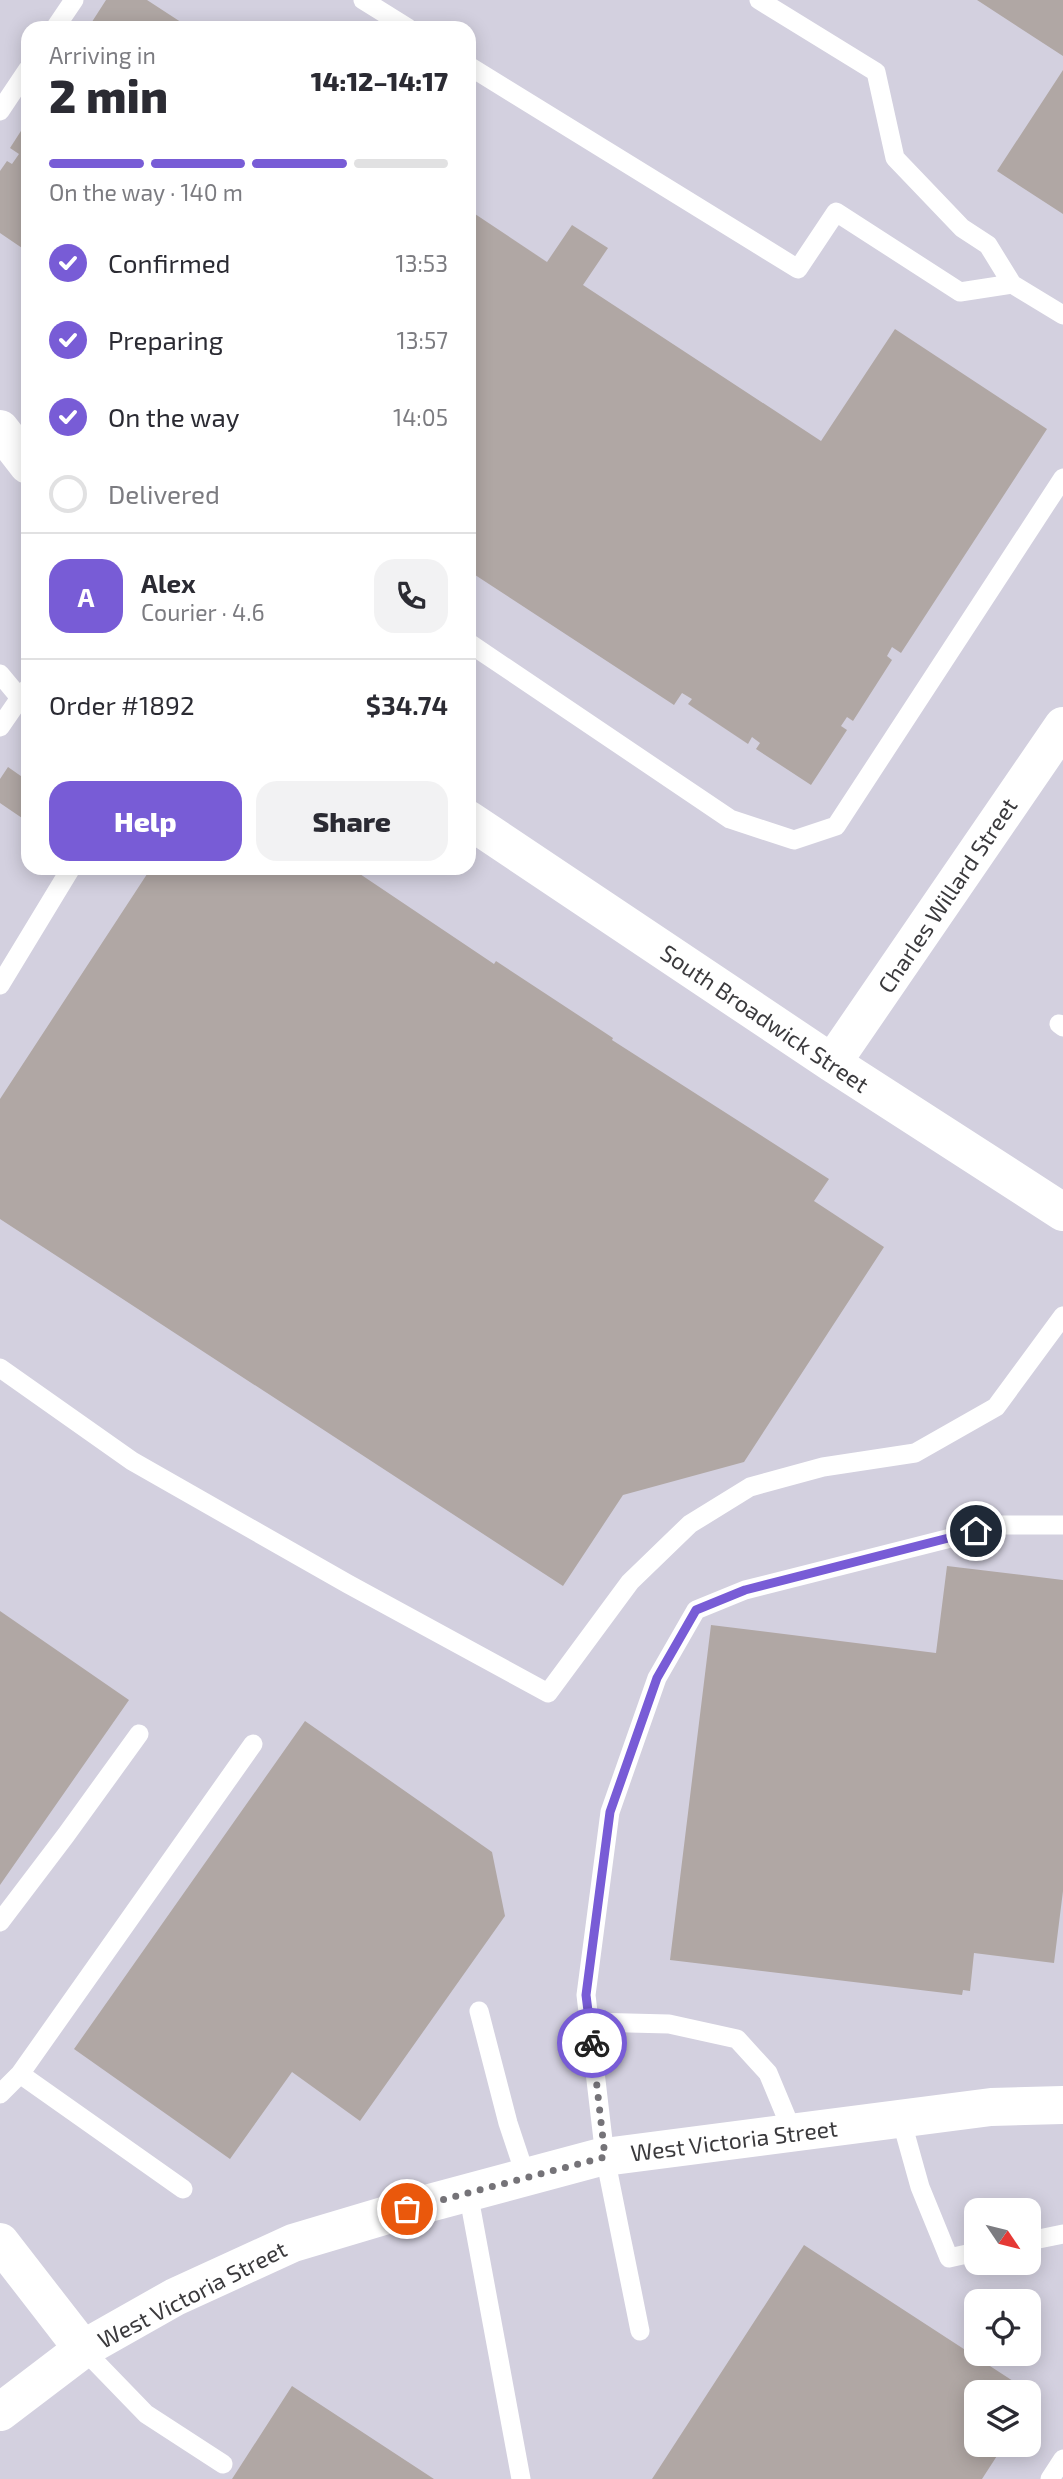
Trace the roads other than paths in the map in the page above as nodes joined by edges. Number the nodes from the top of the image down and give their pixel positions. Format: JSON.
{"nodes":[{"id":1,"x":74,"y":0,"type":"edge"},
{"id":2,"x":363,"y":0,"type":"edge"},
{"id":3,"x":759,"y":0,"type":"edge"},
{"id":4,"x":60,"y":21,"type":"edge"},
{"id":5,"x":397,"y":21,"type":"edge"},
{"id":6,"x":476,"y":70,"type":"edge"},
{"id":7,"x":21,"y":80,"type":"edge"},
{"id":8,"x":0,"y":111,"type":"edge"},
{"id":9,"x":1012,"y":284,"type":"junction"},
{"id":10,"x":1063,"y":315,"type":"edge"},
{"id":11,"x":0,"y":429,"type":"edge"},
{"id":12,"x":21,"y":457,"type":"edge"},
{"id":13,"x":1063,"y":478,"type":"edge"},
{"id":14,"x":476,"y":648,"type":"edge"},
{"id":15,"x":0,"y":674,"type":"edge"},
{"id":16,"x":21,"y":691,"type":"edge"},
{"id":17,"x":21,"y":697,"type":"edge"},
{"id":18,"x":1063,"y":726,"type":"edge"},
{"id":19,"x":0,"y":727,"type":"edge"},
{"id":20,"x":476,"y":825,"type":"edge"},
{"id":21,"x":67,"y":875,"type":"edge"},
{"id":22,"x":0,"y":985,"type":"edge"},
{"id":23,"x":832,"y":1063,"type":"junction"},
{"id":24,"x":1063,"y":1212,"type":"edge"},
{"id":25,"x":1063,"y":1316,"type":"edge"},
{"id":26,"x":0,"y":1368,"type":"edge"},
{"id":27,"x":1063,"y":1525,"type":"edge"},
{"id":28,"x":139,"y":1734,"type":"dead end"},
{"id":29,"x":253,"y":1744,"type":"dead end"},
{"id":30,"x":0,"y":1922,"type":"edge"},
{"id":31,"x":480,"y":2011,"type":"dead end"},
{"id":32,"x":589,"y":2022,"type":"junction"},
{"id":33,"x":20,"y":2074,"type":"junction"},
{"id":34,"x":0,"y":2094,"type":"edge"},
{"id":35,"x":1063,"y":2105,"type":"edge"},
{"id":36,"x":901,"y":2119,"type":"junction"},
{"id":37,"x":793,"y":2133,"type":"junction"},
{"id":38,"x":605,"y":2157,"type":"junction"},
{"id":39,"x":526,"y":2177,"type":"junction"},
{"id":40,"x":183,"y":2189,"type":"dead end"},
{"id":41,"x":468,"y":2193,"type":"junction"},
{"id":42,"x":1063,"y":2234,"type":"edge"},
{"id":43,"x":1041,"y":2239,"type":"edge"},
{"id":44,"x":0,"y":2242,"type":"edge"},
{"id":45,"x":964,"y":2255,"type":"edge"},
{"id":46,"x":640,"y":2331,"type":"dead end"},
{"id":47,"x":83,"y":2350,"type":"junction"},
{"id":48,"x":0,"y":2412,"type":"edge"},
{"id":49,"x":1063,"y":2459,"type":"edge"},
{"id":50,"x":223,"y":2464,"type":"dead end"},
{"id":51,"x":521,"y":2479,"type":"edge"},
{"id":52,"x":1050,"y":2479,"type":"edge"}],
"edges":[{"from":1,"to":4,"type":"lane"},
{"from":2,"to":5,"type":"lane"},
{"from":3,"to":9,"type":"lane"},
{"from":6,"to":9,"type":"lane"},
{"from":7,"to":8,"type":"lane"},
{"from":9,"to":10,"type":"lane"},
{"from":11,"to":12,"type":"street"},
{"from":13,"to":14,"type":"lane"},
{"from":15,"to":16,"type":"lane"},
{"from":17,"to":19,"type":"lane"},
{"from":18,"to":23,"type":"street","name":"Charles Willard Street"},
{"from":20,"to":23,"type":"street","name":"South Broadwick Street"},
{"from":21,"to":22,"type":"lane"},
{"from":23,"to":24,"type":"street","name":"South Broadwick Street"},
{"from":25,"to":26,"type":"lane"},
{"from":27,"to":32,"type":"lane"},
{"from":28,"to":30,"type":"lane"},
{"from":29,"to":33,"type":"lane"},
{"from":31,"to":39,"type":"lane"},
{"from":32,"to":37,"type":"lane"},
{"from":32,"to":38,"type":"lane"},
{"from":33,"to":34,"type":"lane"},
{"from":33,"to":40,"type":"lane"},
{"from":35,"to":36,"type":"street","name":"West Victoria Street"},
{"from":36,"to":37,"type":"street","name":"West Victoria Street"},
{"from":36,"to":45,"type":"lane"},
{"from":37,"to":38,"type":"street","name":"West Victoria Street"},
{"from":38,"to":39,"type":"street","name":"West Victoria Street"},
{"from":38,"to":46,"type":"lane"},
{"from":39,"to":41,"type":"street","name":"West Victoria Street"},
{"from":41,"to":47,"type":"street","name":"West Victoria Street"},
{"from":41,"to":51,"type":"lane"},
{"from":42,"to":43,"type":"lane"},
{"from":44,"to":47,"type":"street"},
{"from":47,"to":48,"type":"street","name":"West Victoria Street"},
{"from":47,"to":50,"type":"lane"},
{"from":49,"to":52,"type":"lane"}]}
